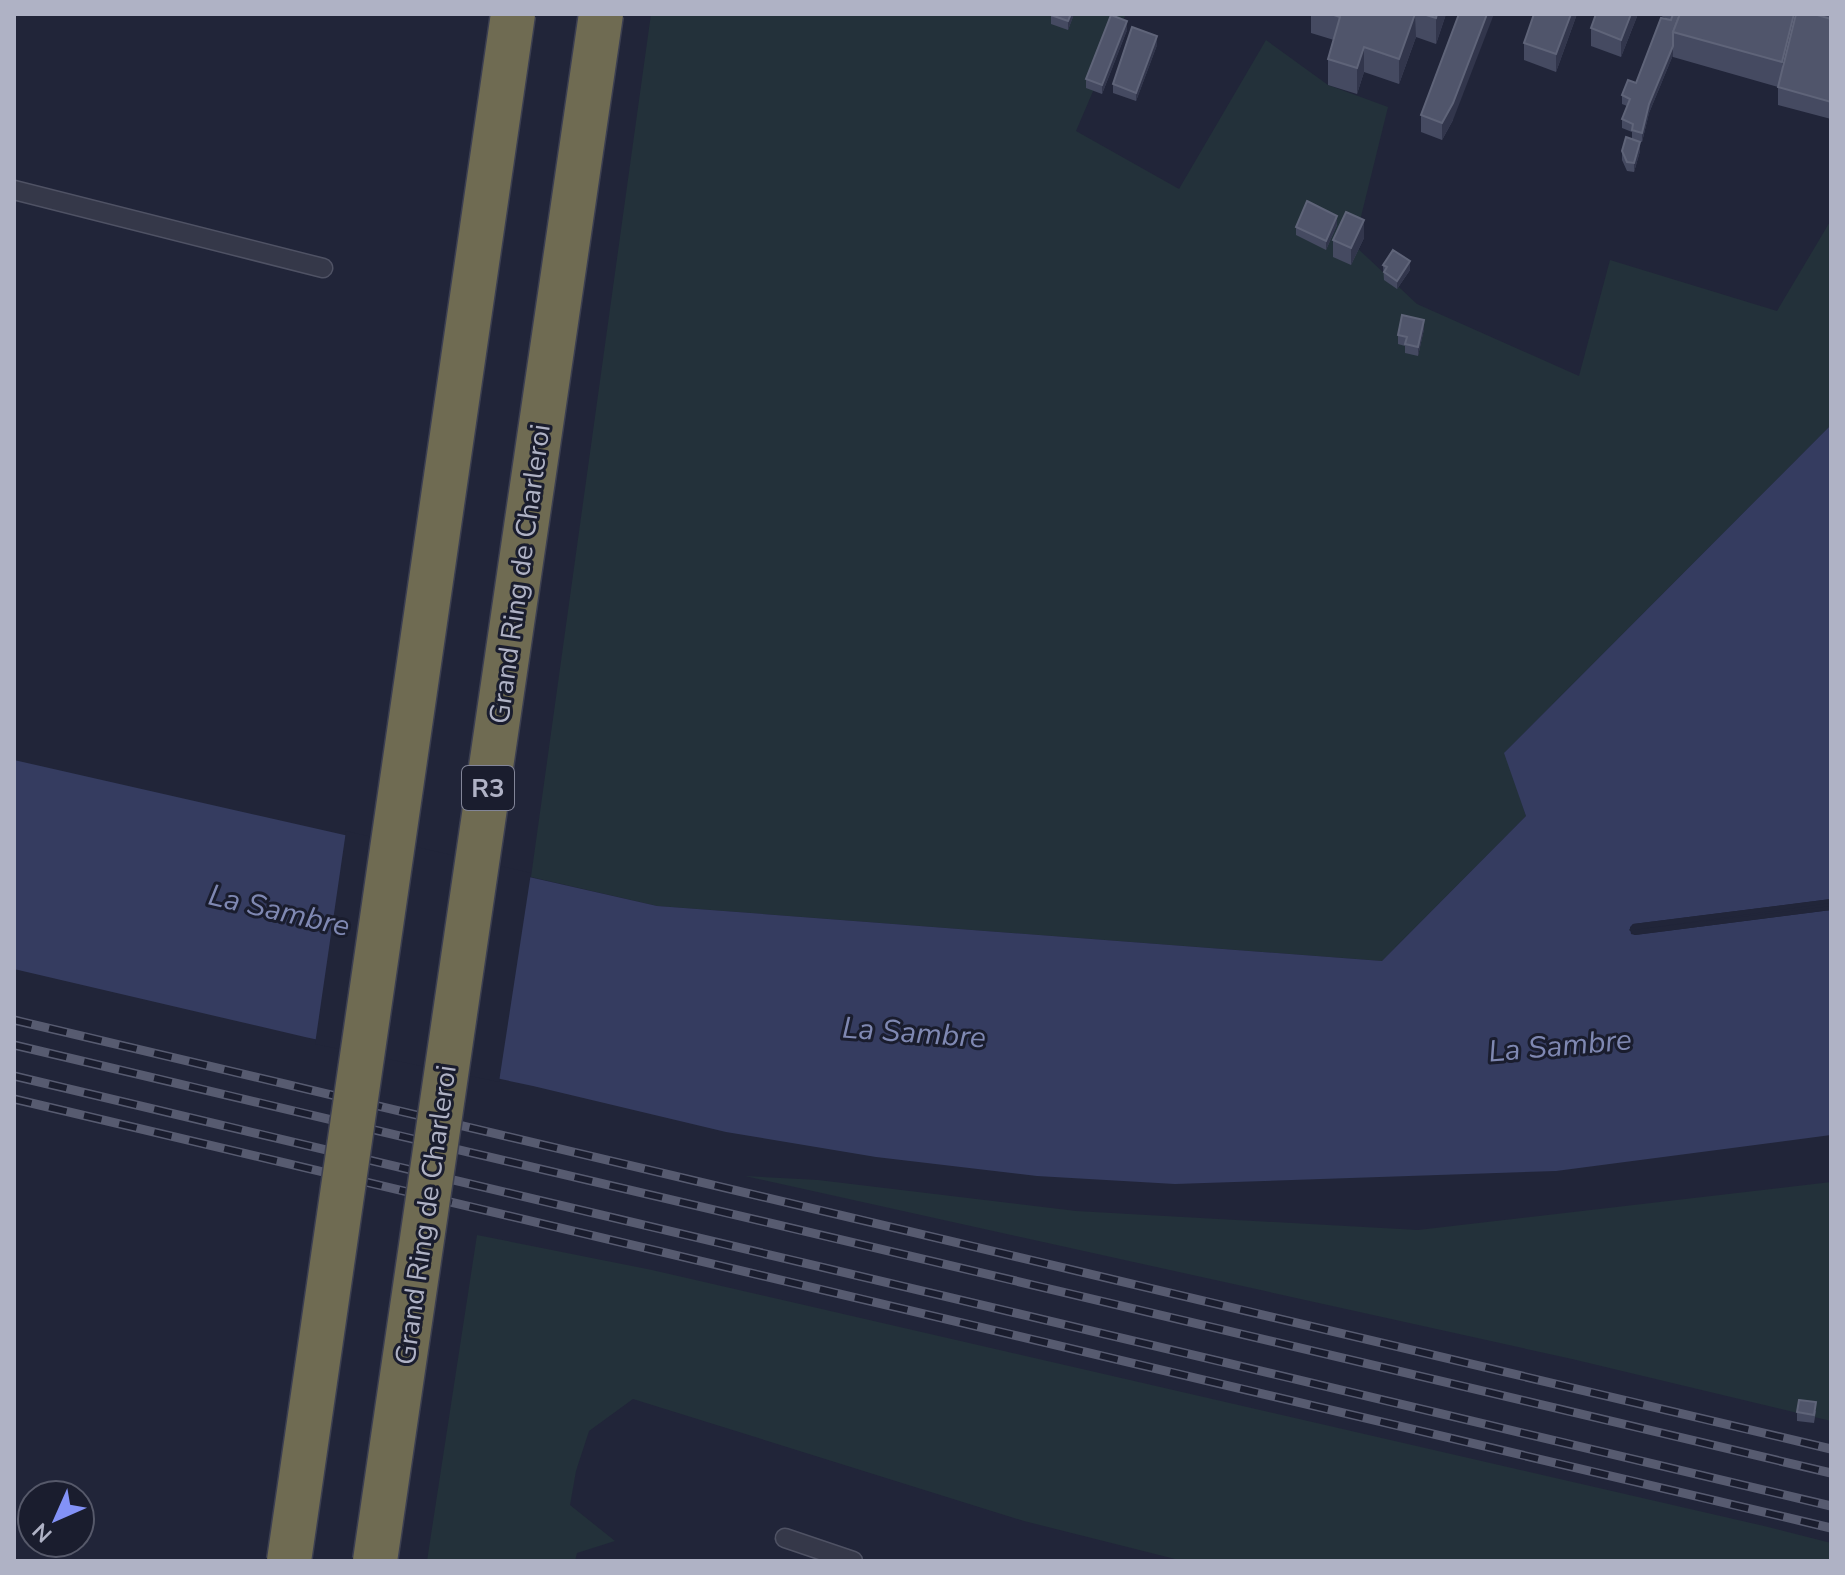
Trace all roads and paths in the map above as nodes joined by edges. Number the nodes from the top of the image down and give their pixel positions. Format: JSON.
{"nodes":[{"id":1,"x":513,"y":14,"type":"edge"},
{"id":2,"x":601,"y":14,"type":"edge"},
{"id":3,"x":14,"y":190,"type":"edge"},
{"id":4,"x":323,"y":268,"type":"dead end"},
{"id":5,"x":785,"y":1538,"type":"dead end"},
{"id":6,"x":289,"y":1561,"type":"edge"},
{"id":7,"x":375,"y":1561,"type":"edge"},
{"id":8,"x":853,"y":1561,"type":"edge"}],
"edges":[{"from":1,"to":6,"type":"highway","bridge":true},
{"from":2,"to":7,"type":"highway","name":"Grand Ring de Charleroi","number":"R3","bridge":true},
{"from":3,"to":4,"type":"lane"},
{"from":5,"to":8,"type":"lane"}]}
